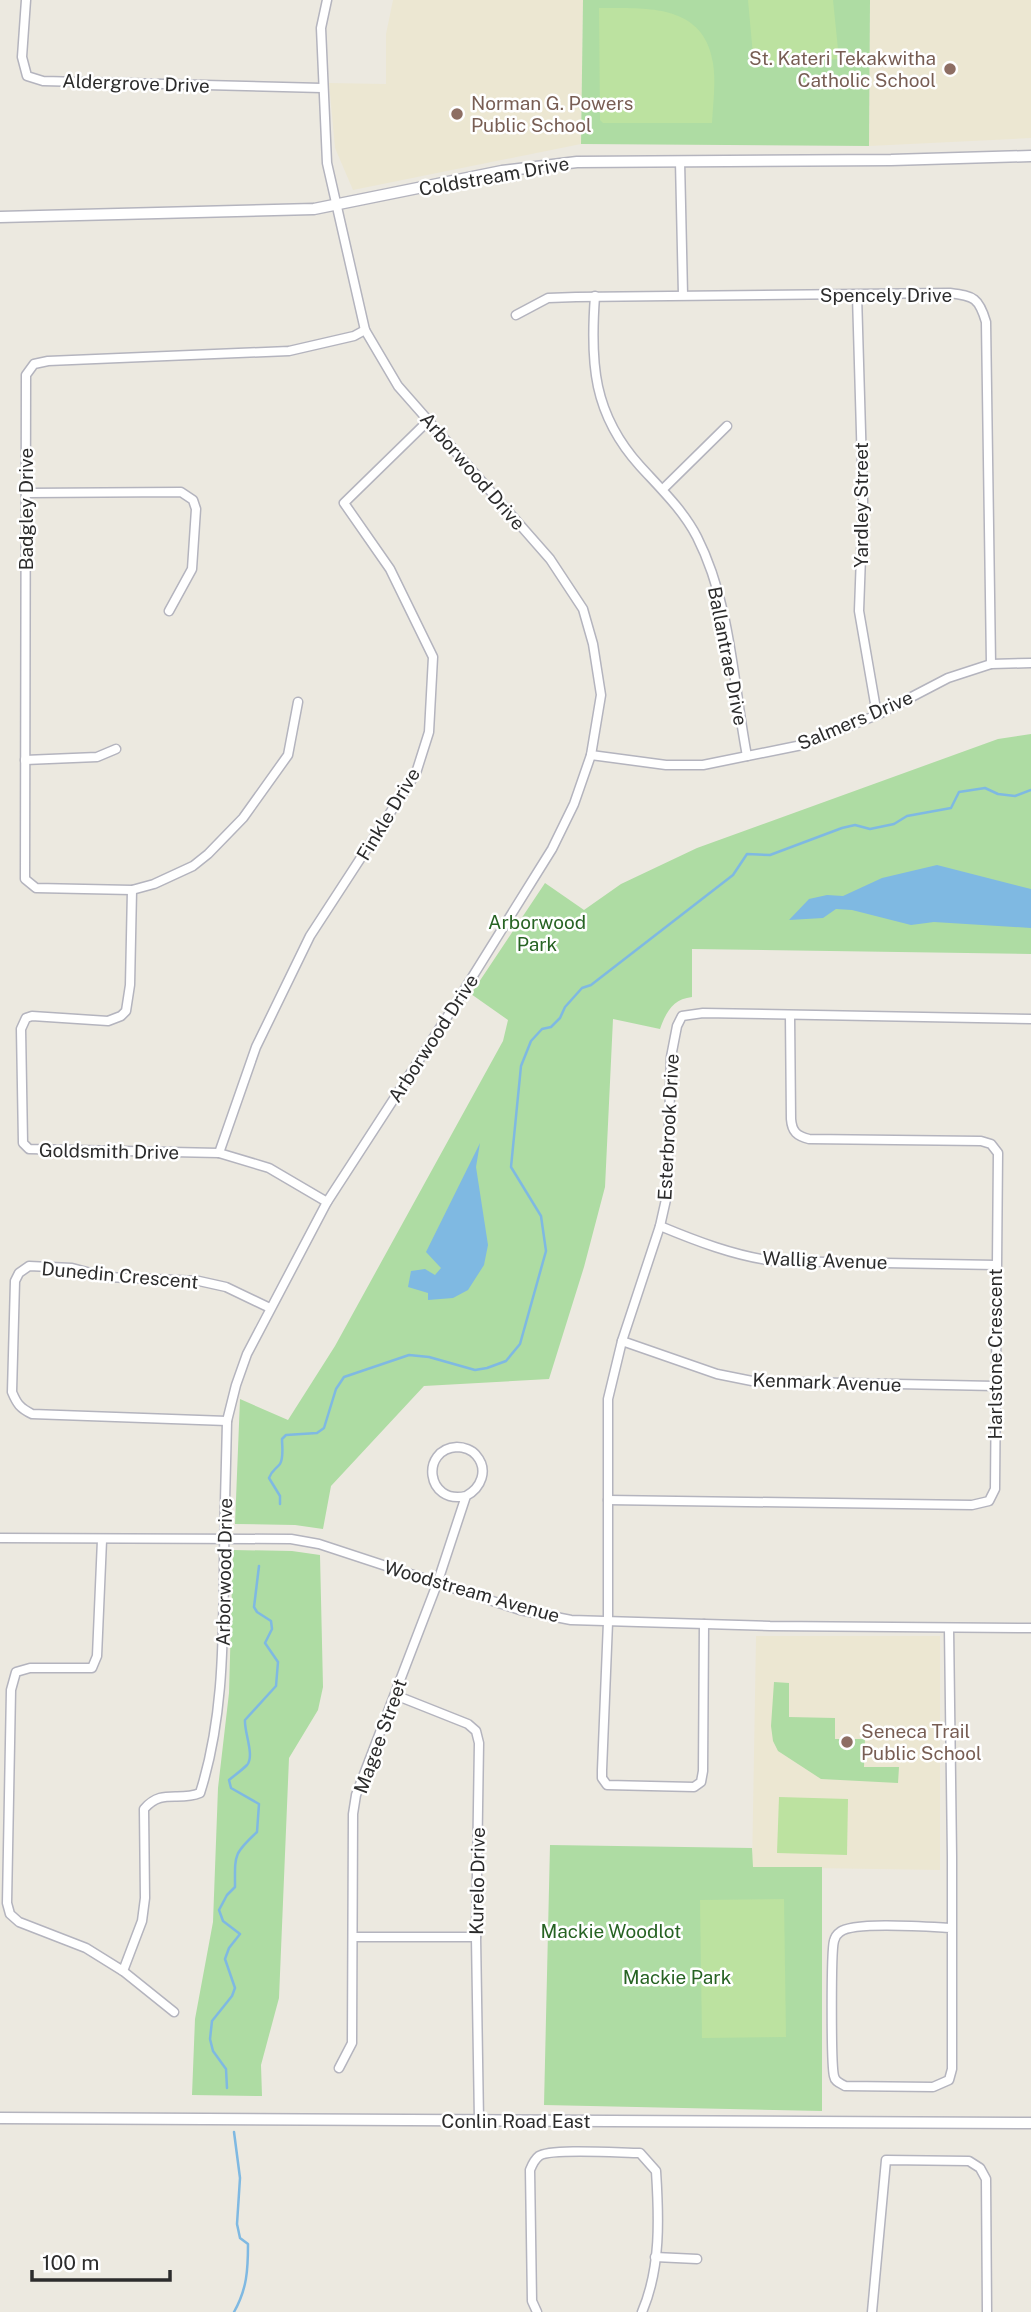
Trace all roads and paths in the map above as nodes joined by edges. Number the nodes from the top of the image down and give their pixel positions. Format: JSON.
{"nodes":[{"id":1,"x":26,"y":0,"type":"edge"},
{"id":2,"x":327,"y":0,"type":"edge"},
{"id":3,"x":323,"y":88,"type":"junction"},
{"id":4,"x":1031,"y":156,"type":"edge"},
{"id":5,"x":680,"y":161,"type":"junction"},
{"id":6,"x":335,"y":205,"type":"junction"},
{"id":7,"x":0,"y":217,"type":"edge"},
{"id":8,"x":683,"y":295,"type":"junction"},
{"id":9,"x":857,"y":295,"type":"junction"},
{"id":10,"x":595,"y":296,"type":"junction"},
{"id":11,"x":516,"y":314,"type":"dead end"},
{"id":12,"x":365,"y":330,"type":"junction"},
{"id":13,"x":428,"y":421,"type":"junction"},
{"id":14,"x":727,"y":426,"type":"dead end"},
{"id":15,"x":663,"y":489,"type":"junction"},
{"id":16,"x":27,"y":493,"type":"junction"},
{"id":17,"x":169,"y":611,"type":"dead end"},
{"id":18,"x":1031,"y":663,"type":"edge"},
{"id":19,"x":991,"y":664,"type":"junction"},
{"id":20,"x":298,"y":702,"type":"dead end"},
{"id":21,"x":877,"y":715,"type":"junction"},
{"id":22,"x":116,"y":749,"type":"dead end"},
{"id":23,"x":591,"y":755,"type":"junction"},
{"id":24,"x":747,"y":756,"type":"junction"},
{"id":25,"x":25,"y":760,"type":"junction"},
{"id":26,"x":132,"y":890,"type":"junction"},
{"id":27,"x":790,"y":1015,"type":"junction"},
{"id":28,"x":1031,"y":1019,"type":"edge"},
{"id":29,"x":219,"y":1153,"type":"junction"},
{"id":30,"x":327,"y":1202,"type":"junction"},
{"id":31,"x":660,"y":1226,"type":"junction"},
{"id":32,"x":996,"y":1265,"type":"junction"},
{"id":33,"x":270,"y":1308,"type":"junction"},
{"id":34,"x":622,"y":1341,"type":"junction"},
{"id":35,"x":995,"y":1386,"type":"junction"},
{"id":36,"x":227,"y":1421,"type":"junction"},
{"id":37,"x":466,"y":1496,"type":"junction"},
{"id":38,"x":608,"y":1500,"type":"junction"},
{"id":39,"x":0,"y":1538,"type":"edge"},
{"id":40,"x":102,"y":1540,"type":"junction"},
{"id":41,"x":224,"y":1540,"type":"junction"},
{"id":42,"x":437,"y":1584,"type":"junction"},
{"id":43,"x":608,"y":1622,"type":"junction"},
{"id":44,"x":704,"y":1624,"type":"junction"},
{"id":45,"x":949,"y":1628,"type":"junction"},
{"id":46,"x":1031,"y":1628,"type":"edge"},
{"id":47,"x":395,"y":1695,"type":"junction"},
{"id":48,"x":952,"y":1927,"type":"junction"},
{"id":49,"x":353,"y":1937,"type":"junction"},
{"id":50,"x":476,"y":1937,"type":"junction"},
{"id":51,"x":123,"y":1971,"type":"junction"},
{"id":52,"x":174,"y":2012,"type":"dead end"},
{"id":53,"x":339,"y":2068,"type":"dead end"},
{"id":54,"x":0,"y":2118,"type":"edge"},
{"id":55,"x":479,"y":2121,"type":"junction"},
{"id":56,"x":1031,"y":2123,"type":"edge"},
{"id":57,"x":655,"y":2257,"type":"junction"},
{"id":58,"x":697,"y":2259,"type":"dead end"},
{"id":59,"x":537,"y":2312,"type":"edge"},
{"id":60,"x":642,"y":2312,"type":"edge"},
{"id":61,"x":872,"y":2312,"type":"edge"},
{"id":62,"x":986,"y":2312,"type":"edge"}],
"edges":[{"from":1,"to":3,"type":"street","name":"Aldergrove Drive"},
{"from":2,"to":3,"type":"street","name":"Arborwood Drive"},
{"from":3,"to":6,"type":"street","name":"Arborwood Drive"},
{"from":4,"to":5,"type":"street","name":"Coldstream Drive"},
{"from":5,"to":6,"type":"street","name":"Coldstream Drive"},
{"from":5,"to":8,"type":"street"},
{"from":6,"to":7,"type":"street","name":"Coldstream Drive"},
{"from":6,"to":12,"type":"street","name":"Arborwood Drive"},
{"from":8,"to":9,"type":"street","name":"Spencely Drive"},
{"from":8,"to":10,"type":"street","name":"Spencely Drive"},
{"from":9,"to":19,"type":"street","name":"Spencely Drive"},
{"from":9,"to":21,"type":"street","name":"Yardley Street"},
{"from":10,"to":11,"type":"street","name":"Spencely Drive"},
{"from":10,"to":15,"type":"street","name":"Ballantrae Drive"},
{"from":12,"to":13,"type":"street","name":"Arborwood Drive"},
{"from":12,"to":16,"type":"street","name":"Badgley Drive"},
{"from":13,"to":23,"type":"street","name":"Arborwood Drive"},
{"from":13,"to":29,"type":"street","name":"Finkle Drive"},
{"from":14,"to":15,"type":"street"},
{"from":15,"to":24,"type":"street","name":"Ballantrae Drive"},
{"from":16,"to":17,"type":"street"},
{"from":16,"to":25,"type":"street","name":"Badgley Drive"},
{"from":18,"to":19,"type":"street","name":"Salmers Drive"},
{"from":19,"to":21,"type":"street","name":"Salmers Drive"},
{"from":20,"to":26,"type":"street"},
{"from":21,"to":24,"type":"street","name":"Salmers Drive"},
{"from":22,"to":25,"type":"street"},
{"from":23,"to":24,"type":"street","name":"Salmers Drive"},
{"from":23,"to":30,"type":"street","name":"Arborwood Drive"},
{"from":25,"to":26,"type":"street","name":"Badgley Drive"},
{"from":26,"to":29,"type":"street","name":"Goldsmith Drive"},
{"from":27,"to":28,"type":"street","name":"Esterbrook Drive"},
{"from":27,"to":31,"type":"street","name":"Esterbrook Drive"},
{"from":27,"to":32,"type":"street","name":"Harlstone Crescent"},
{"from":29,"to":30,"type":"street","name":"Goldsmith Drive"},
{"from":30,"to":33,"type":"street","name":"Arborwood Drive"},
{"from":31,"to":32,"type":"street","name":"Wallig Avenue"},
{"from":31,"to":34,"type":"street","name":"Esterbrook Drive"},
{"from":32,"to":35,"type":"street","name":"Harlstone Crescent"},
{"from":33,"to":36,"type":"street","name":"Arborwood Drive"},
{"from":33,"to":36,"type":"street","name":"Dunedin Crescent"},
{"from":34,"to":35,"type":"street","name":"Kenmark Avenue"},
{"from":34,"to":38,"type":"street","name":"Esterbrook Drive"},
{"from":35,"to":38,"type":"street","name":"Harlstone Crescent"},
{"from":36,"to":41,"type":"street","name":"Arborwood Drive"},
{"from":37,"to":37,"type":"street"},
{"from":37,"to":42,"type":"street","name":"Magee Street"},
{"from":38,"to":43,"type":"street","name":"Esterbrook Drive"},
{"from":39,"to":40,"type":"street","name":"Woodstream Avenue"},
{"from":40,"to":41,"type":"street","name":"Woodstream Avenue"},
{"from":40,"to":51,"type":"street"},
{"from":41,"to":42,"type":"street","name":"Woodstream Avenue"},
{"from":41,"to":51,"type":"street","name":"Arborwood Drive"},
{"from":42,"to":43,"type":"street","name":"Woodstream Avenue"},
{"from":42,"to":47,"type":"street","name":"Magee Street"},
{"from":43,"to":44,"type":"street","name":"Woodstream Avenue"},
{"from":43,"to":44,"type":"street","name":"Esterbrook Drive"},
{"from":44,"to":45,"type":"street","name":"Woodstream Avenue"},
{"from":45,"to":46,"type":"street","name":"Woodstream Avenue"},
{"from":45,"to":48,"type":"street"},
{"from":47,"to":49,"type":"street","name":"Magee Street"},
{"from":47,"to":50,"type":"street","name":"Kurelo Drive"},
{"from":48,"to":48,"type":"street"},
{"from":49,"to":50,"type":"street"},
{"from":49,"to":53,"type":"street","name":"Magee Street"},
{"from":50,"to":55,"type":"street","name":"Kurelo Drive"},
{"from":51,"to":52,"type":"street"},
{"from":54,"to":55,"type":"street","name":"Conlin Road East"},
{"from":55,"to":56,"type":"street","name":"Conlin Road East"},
{"from":57,"to":58,"type":"street"},
{"from":57,"to":59,"type":"street"},
{"from":57,"to":60,"type":"street"},
{"from":61,"to":62,"type":"street"}]}
